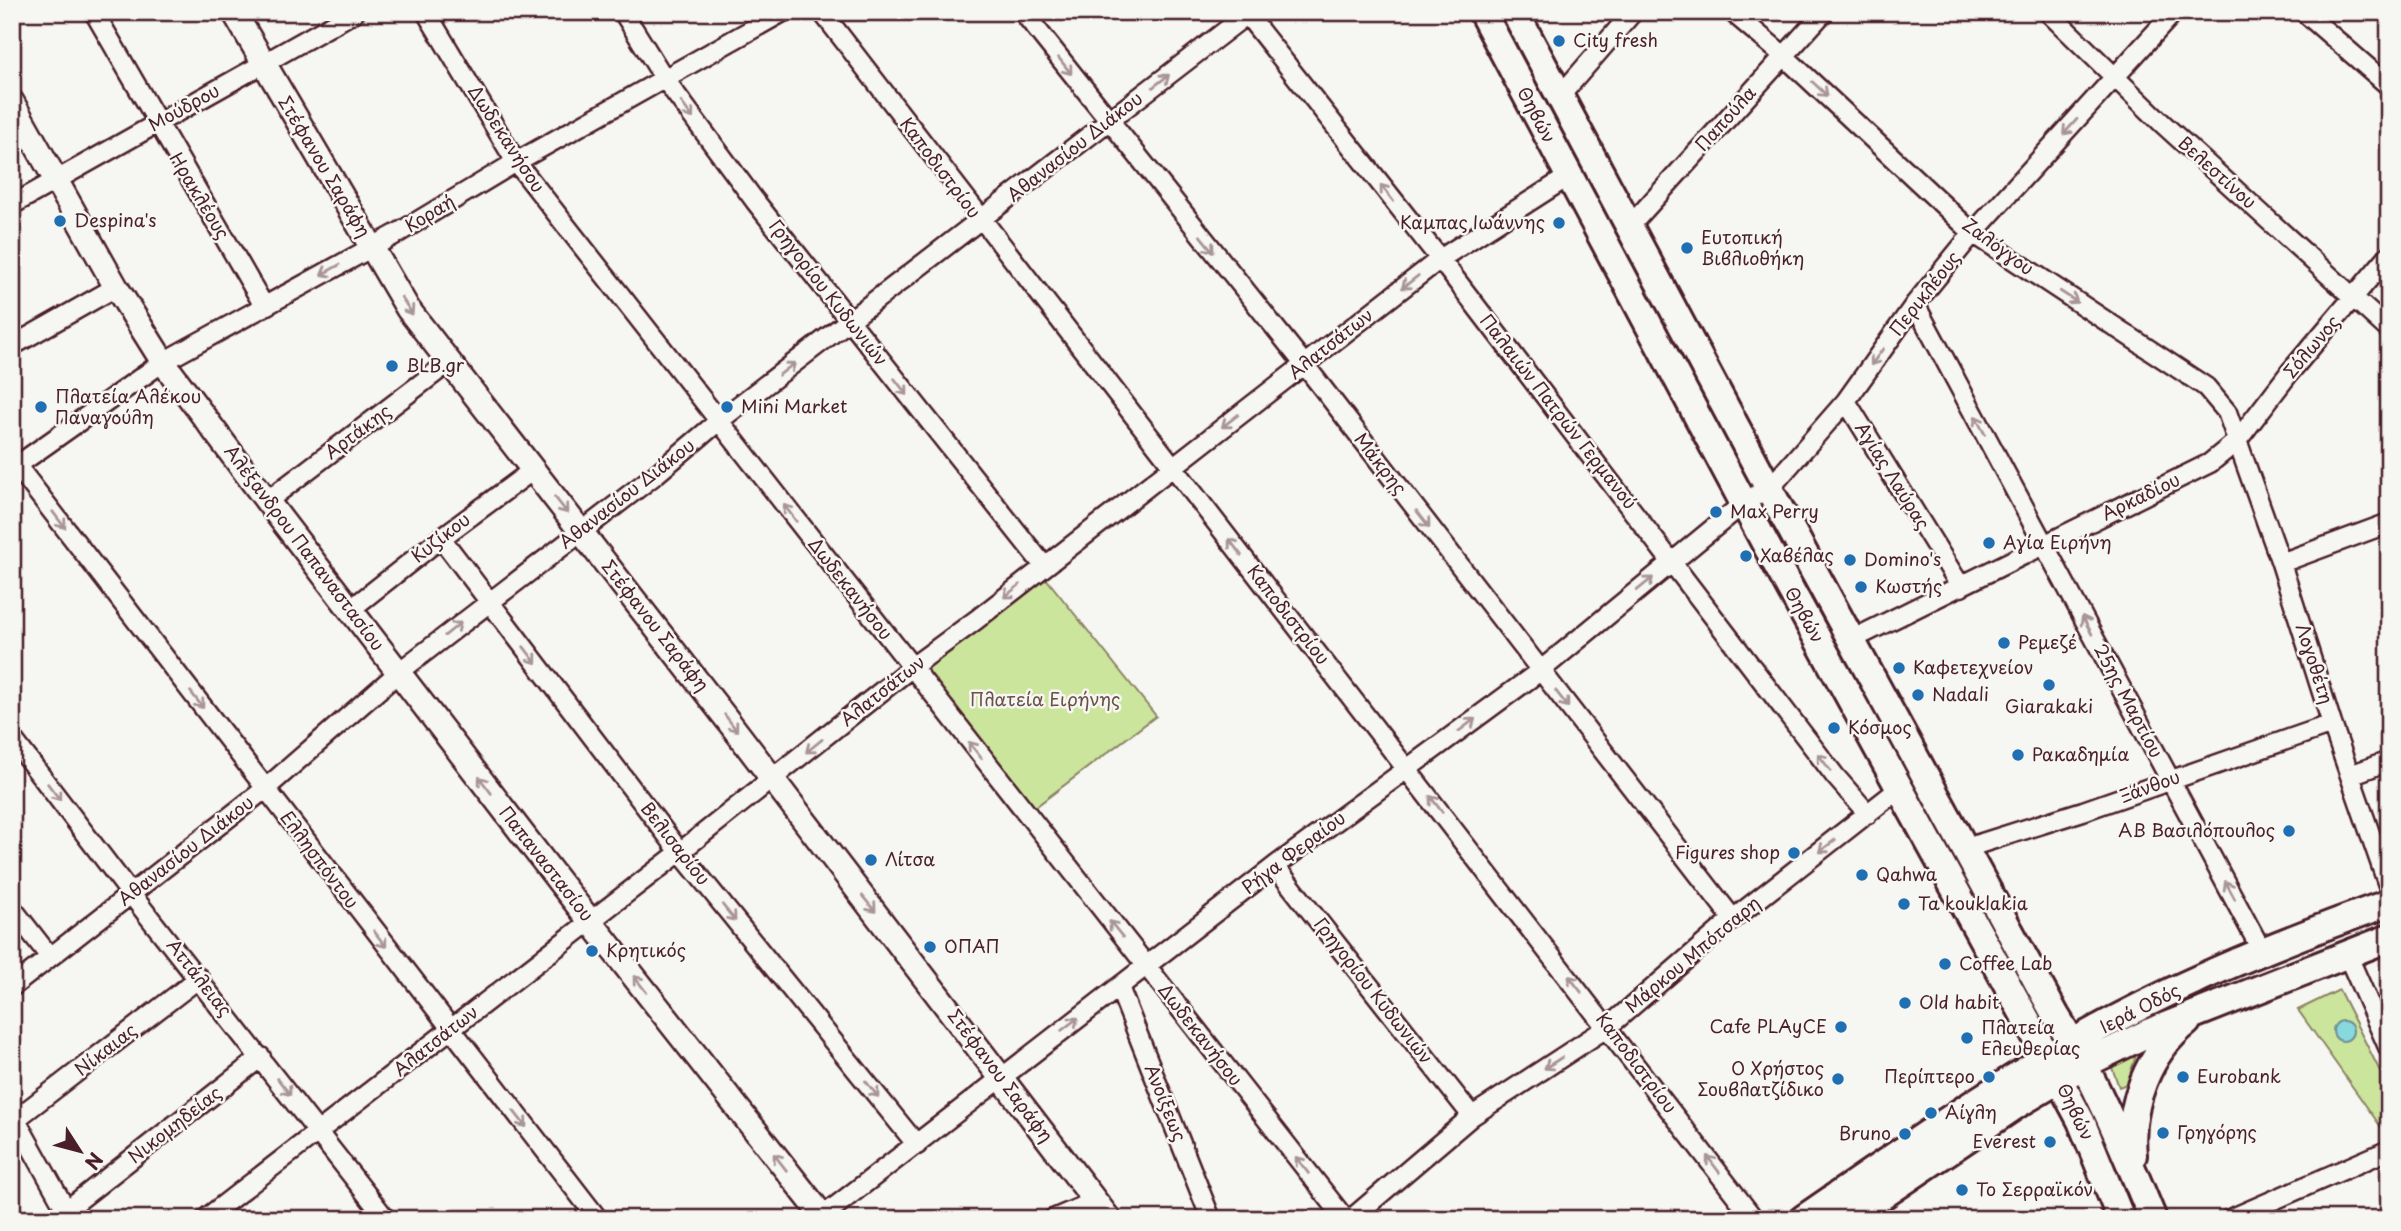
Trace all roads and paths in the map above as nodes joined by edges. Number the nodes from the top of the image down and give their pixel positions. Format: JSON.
{"nodes":[{"id":1,"x":94,"y":12,"type":"edge"},
{"id":2,"x":233,"y":12,"type":"edge"},
{"id":3,"x":355,"y":12,"type":"edge"},
{"id":4,"x":426,"y":12,"type":"edge"},
{"id":5,"x":623,"y":12,"type":"edge"},
{"id":6,"x":783,"y":12,"type":"edge"},
{"id":7,"x":822,"y":12,"type":"edge"},
{"id":8,"x":1023,"y":12,"type":"edge"},
{"id":9,"x":1482,"y":12,"type":"edge"},
{"id":10,"x":1515,"y":12,"type":"edge"},
{"id":11,"x":1633,"y":12,"type":"edge"},
{"id":12,"x":1732,"y":12,"type":"edge"},
{"id":13,"x":1824,"y":12,"type":"edge"},
{"id":14,"x":2048,"y":12,"type":"edge"},
{"id":15,"x":2174,"y":12,"type":"edge"},
{"id":16,"x":2304,"y":12,"type":"edge"},
{"id":17,"x":1247,"y":13,"type":"edge"},
{"id":18,"x":1784,"y":56,"type":"junction"},
{"id":19,"x":263,"y":64,"type":"junction"},
{"id":20,"x":2116,"y":76,"type":"junction"},
{"id":21,"x":664,"y":78,"type":"junction"},
{"id":22,"x":2389,"y":86,"type":"edge"},
{"id":23,"x":1560,"y":96,"type":"junction"},
{"id":24,"x":12,"y":102,"type":"edge"},
{"id":25,"x":1108,"y":122,"type":"junction"},
{"id":26,"x":157,"y":124,"type":"junction"},
{"id":27,"x":516,"y":162,"type":"junction"},
{"id":28,"x":1569,"y":176,"type":"junction"},
{"id":29,"x":56,"y":180,"type":"junction"},
{"id":30,"x":12,"y":205,"type":"edge"},
{"id":31,"x":980,"y":220,"type":"junction"},
{"id":32,"x":1629,"y":227,"type":"junction"},
{"id":33,"x":1973,"y":233,"type":"junction"},
{"id":34,"x":371,"y":248,"type":"junction"},
{"id":35,"x":2389,"y":255,"type":"edge"},
{"id":36,"x":1440,"y":259,"type":"junction"},
{"id":37,"x":116,"y":287,"type":"junction"},
{"id":38,"x":2354,"y":297,"type":"junction"},
{"id":39,"x":1915,"y":304,"type":"junction"},
{"id":40,"x":264,"y":306,"type":"junction"},
{"id":41,"x":849,"y":321,"type":"junction"},
{"id":42,"x":2389,"y":330,"type":"edge"},
{"id":43,"x":12,"y":345,"type":"edge"},
{"id":44,"x":163,"y":362,"type":"junction"},
{"id":45,"x":448,"y":363,"type":"junction"},
{"id":46,"x":1304,"y":364,"type":"junction"},
{"id":47,"x":1846,"y":401,"type":"junction"},
{"id":48,"x":720,"y":420,"type":"junction"},
{"id":49,"x":2237,"y":441,"type":"junction"},
{"id":50,"x":15,"y":467,"type":"edge"},
{"id":51,"x":1172,"y":467,"type":"junction"},
{"id":52,"x":533,"y":470,"type":"junction"},
{"id":53,"x":1768,"y":487,"type":"junction"},
{"id":54,"x":267,"y":501,"type":"junction"},
{"id":55,"x":1745,"y":504,"type":"junction"},
{"id":56,"x":2389,"y":523,"type":"edge"},
{"id":57,"x":581,"y":531,"type":"junction"},
{"id":58,"x":441,"y":538,"type":"junction"},
{"id":59,"x":2044,"y":545,"type":"junction"},
{"id":60,"x":1673,"y":562,"type":"junction"},
{"id":61,"x":2281,"y":563,"type":"junction"},
{"id":62,"x":1044,"y":566,"type":"junction"},
{"id":63,"x":1961,"y":587,"type":"junction"},
{"id":64,"x":489,"y":600,"type":"junction"},
{"id":65,"x":351,"y":609,"type":"junction"},
{"id":66,"x":1851,"y":640,"type":"junction"},
{"id":67,"x":912,"y":667,"type":"junction"},
{"id":68,"x":1539,"y":671,"type":"junction"},
{"id":69,"x":399,"y":672,"type":"junction"},
{"id":70,"x":2332,"y":724,"type":"junction"},
{"id":71,"x":12,"y":738,"type":"edge"},
{"id":72,"x":2389,"y":761,"type":"edge"},
{"id":73,"x":1409,"y":769,"type":"junction"},
{"id":74,"x":2350,"y":775,"type":"junction"},
{"id":75,"x":772,"y":779,"type":"junction"},
{"id":76,"x":2170,"y":780,"type":"junction"},
{"id":77,"x":1900,"y":788,"type":"junction"},
{"id":78,"x":265,"y":789,"type":"junction"},
{"id":79,"x":1868,"y":814,"type":"junction"},
{"id":80,"x":1966,"y":848,"type":"junction"},
{"id":81,"x":680,"y":852,"type":"junction"},
{"id":82,"x":1275,"y":866,"type":"junction"},
{"id":83,"x":2389,"y":888,"type":"edge"},
{"id":84,"x":131,"y":894,"type":"junction"},
{"id":85,"x":2389,"y":903,"type":"edge"},
{"id":86,"x":12,"y":908,"type":"edge"},
{"id":87,"x":1733,"y":919,"type":"junction"},
{"id":88,"x":590,"y":921,"type":"junction"},
{"id":89,"x":2389,"y":938,"type":"edge"},
{"id":90,"x":2262,"y":951,"type":"junction"},
{"id":91,"x":2347,"y":954,"type":"junction"},
{"id":92,"x":50,"y":957,"type":"junction"},
{"id":93,"x":1145,"y":966,"type":"junction"},
{"id":94,"x":199,"y":978,"type":"junction"},
{"id":95,"x":12,"y":987,"type":"edge"},
{"id":96,"x":1119,"y":987,"type":"junction"},
{"id":97,"x":2195,"y":1016,"type":"junction"},
{"id":98,"x":1608,"y":1027,"type":"junction"},
{"id":99,"x":450,"y":1030,"type":"junction"},
{"id":100,"x":2389,"y":1049,"type":"edge"},
{"id":101,"x":2079,"y":1054,"type":"junction"},
{"id":102,"x":261,"y":1057,"type":"junction"},
{"id":103,"x":2048,"y":1057,"type":"junction"},
{"id":104,"x":1001,"y":1076,"type":"junction"},
{"id":105,"x":2059,"y":1080,"type":"junction"},
{"id":106,"x":1472,"y":1116,"type":"junction"},
{"id":107,"x":13,"y":1118,"type":"edge"},
{"id":108,"x":318,"y":1132,"type":"junction"},
{"id":109,"x":917,"y":1145,"type":"junction"},
{"id":110,"x":2389,"y":1150,"type":"edge"},
{"id":111,"x":2149,"y":1208,"type":"edge"},
{"id":112,"x":1102,"y":1210,"type":"edge"},
{"id":113,"x":64,"y":1216,"type":"edge"},
{"id":114,"x":822,"y":1218,"type":"edge"},
{"id":115,"x":205,"y":1219,"type":"edge"},
{"id":116,"x":386,"y":1219,"type":"edge"},
{"id":117,"x":597,"y":1219,"type":"edge"},
{"id":118,"x":1053,"y":1219,"type":"edge"},
{"id":119,"x":1211,"y":1219,"type":"edge"},
{"id":120,"x":1345,"y":1219,"type":"edge"},
{"id":121,"x":1351,"y":1219,"type":"edge"},
{"id":122,"x":1754,"y":1219,"type":"edge"},
{"id":123,"x":1803,"y":1219,"type":"edge"},
{"id":124,"x":1848,"y":1219,"type":"edge"},
{"id":125,"x":2121,"y":1219,"type":"edge"},
{"id":126,"x":2230,"y":1219,"type":"edge"}],
"edges":[{"from":1,"to":26,"type":"street","name":"Ηρακλέους"},
{"from":2,"to":19,"type":"street","name":"Στέφανου Σαράφη"},
{"from":3,"to":19,"type":"street","name":"Μούδρου"},
{"from":4,"to":27,"type":"street","name":"Δωδεκανήσου"},
{"from":5,"to":21,"type":"street","name":"Γρηγορίου Κυδωνιών"},
{"from":6,"to":21,"type":"street","name":"Κοραή"},
{"from":7,"to":31,"type":"street","name":"Καποδιστρίου"},
{"from":8,"to":25,"type":"street","name":"Μάκρης","one_way":true},
{"from":9,"to":28,"type":"main road","name":"Θηβών"},
{"from":10,"to":23,"type":"main road","name":"Θηβών"},
{"from":11,"to":23,"type":"street"},
{"from":12,"to":18,"type":"street","name":"Ζαλόγγου"},
{"from":13,"to":18,"type":"street","name":"Παπούλα"},
{"from":14,"to":20,"type":"street","name":"Βελεστίνου"},
{"from":15,"to":20,"type":"street","name":"Περικλέους"},
{"from":16,"to":22,"type":"street"},
{"from":25,"to":17,"type":"street","name":"Αθανασίου Διάκου","one_way":true},
{"from":36,"to":17,"type":"street","name":"Παλαιών Πατρών Γερμανού","one_way":true},
{"from":18,"to":32,"type":"street","name":"Παπούλα"},
{"from":18,"to":33,"type":"street","name":"Ζαλόγγου","one_way":true},
{"from":19,"to":26,"type":"street","name":"Μούδρου"},
{"from":19,"to":34,"type":"street","name":"Στέφανου Σαράφη"},
{"from":20,"to":33,"type":"street","name":"Περικλέους","one_way":true},
{"from":20,"to":38,"type":"street","name":"Βελεστίνου"},
{"from":21,"to":27,"type":"street","name":"Κοραή"},
{"from":21,"to":41,"type":"street","name":"Γρηγορίου Κυδωνιών","one_way":true},
{"from":23,"to":32,"type":"main road","name":"Θηβών"},
{"from":24,"to":29,"type":"street","name":"Αλέξανδρου Παπαναστασίου"},
{"from":25,"to":31,"type":"street","name":"Αθανασίου Διάκου"},
{"from":25,"to":46,"type":"street","name":"Μάκρης","one_way":true},
{"from":26,"to":29,"type":"street","name":"Μούδρου"},
{"from":26,"to":40,"type":"street","name":"Ηρακλέους"},
{"from":27,"to":34,"type":"street","name":"Κοραή"},
{"from":27,"to":48,"type":"street","name":"Δωδεκανήσου"},
{"from":28,"to":36,"type":"street","name":"Αλατσάτων"},
{"from":28,"to":55,"type":"main road","name":"Θηβών"},
{"from":29,"to":30,"type":"street","name":"Μούδρου"},
{"from":29,"to":37,"type":"street","name":"Αλέξανδρου Παπαναστασίου"},
{"from":31,"to":41,"type":"street","name":"Αθανασίου Διάκου"},
{"from":31,"to":51,"type":"street","name":"Καποδιστρίου"},
{"from":32,"to":53,"type":"main road","name":"Θηβών"},
{"from":33,"to":39,"type":"street","name":"Περικλέους"},
{"from":33,"to":49,"type":"street","name":"Ζαλόγγου","one_way":true},
{"from":34,"to":40,"type":"street","name":"Κοραή","one_way":true},
{"from":34,"to":45,"type":"street","name":"Στέφανου Σαράφη","one_way":true},
{"from":35,"to":38,"type":"street","name":"Σόλωνος"},
{"from":36,"to":46,"type":"street","name":"Αλατσάτων","one_way":true},
{"from":36,"to":60,"type":"street","name":"Παλαιών Πατρών Γερμανού"},
{"from":37,"to":43,"type":"street"},
{"from":37,"to":44,"type":"street","name":"Αλέξανδρου Παπαναστασίου"},
{"from":38,"to":42,"type":"street","name":"Βελεστίνου"},
{"from":38,"to":49,"type":"street","name":"Σόλωνος"},
{"from":39,"to":47,"type":"street","name":"Περικλέους","one_way":true},
{"from":59,"to":39,"type":"street","name":"25ης Μαρτίου","one_way":true},
{"from":40,"to":44,"type":"street","name":"Κοραή"},
{"from":48,"to":41,"type":"street","name":"Αθανασίου Διάκου","one_way":true},
{"from":41,"to":62,"type":"street","name":"Γρηγορίου Κυδωνιών","one_way":true},
{"from":44,"to":50,"type":"street","name":"Κοραή"},
{"from":44,"to":54,"type":"street","name":"Αλέξανδρου Παπαναστασίου"},
{"from":45,"to":52,"type":"street","name":"Στέφανου Σαράφη"},
{"from":45,"to":54,"type":"street","name":"Αρτάκης"},
{"from":46,"to":51,"type":"street","name":"Αλατσάτων","one_way":true},
{"from":46,"to":68,"type":"street","name":"Μάκρης","one_way":true},
{"from":47,"to":53,"type":"street","name":"Περικλέους"},
{"from":47,"to":63,"type":"street","name":"Αγίας Λαύρας"},
{"from":48,"to":57,"type":"street","name":"Αθανασίου Διάκου"},
{"from":67,"to":48,"type":"street","name":"Δωδεκανήσου","one_way":true},
{"from":49,"to":59,"type":"street","name":"Αρκαδίου"},
{"from":49,"to":61,"type":"street","name":"Λογοθέτη"},
{"from":50,"to":78,"type":"street","name":"Ελλησπόντου","one_way":true},
{"from":51,"to":62,"type":"street","name":"Αλατσάτων"},
{"from":73,"to":51,"type":"street","name":"Καποδιστρίου","one_way":true},
{"from":52,"to":57,"type":"street","name":"Στέφανου Σαράφη","one_way":true},
{"from":52,"to":58,"type":"street","name":"Κυζίκου"},
{"from":53,"to":55,"type":"street","name":"Ρήγα Φεραίου"},
{"from":53,"to":66,"type":"main road","name":"Θηβών"},
{"from":54,"to":65,"type":"street","name":"Αλέξανδρου Παπαναστασίου"},
{"from":55,"to":60,"type":"street","name":"Ρήγα Φεραίου"},
{"from":55,"to":77,"type":"main road","name":"Θηβών"},
{"from":56,"to":61,"type":"street"},
{"from":57,"to":64,"type":"street","name":"Αθανασίου Διάκου"},
{"from":57,"to":75,"type":"street","name":"Στέφανου Σαράφη","one_way":true},
{"from":58,"to":64,"type":"street","name":"Βελισαρίου"},
{"from":58,"to":65,"type":"street","name":"Κυζίκου"},
{"from":59,"to":63,"type":"street","name":"Αρκαδίου"},
{"from":76,"to":59,"type":"street","name":"25ης Μαρτίου","one_way":true},
{"from":68,"to":60,"type":"street","name":"Ρήγα Φεραίου","one_way":true},
{"from":79,"to":60,"type":"street","name":"Παλαιών Πατρών Γερμανού","one_way":true},
{"from":61,"to":70,"type":"street","name":"Λογοθέτη"},
{"from":62,"to":67,"type":"street","name":"Αλατσάτων","one_way":true},
{"from":63,"to":66,"type":"street","name":"Αρκαδίου"},
{"from":69,"to":64,"type":"street","name":"Αθανασίου Διάκου","one_way":true},
{"from":64,"to":81,"type":"street","name":"Βελισαρίου","one_way":true},
{"from":65,"to":69,"type":"street","name":"Αλέξανδρου Παπαναστασίου"},
{"from":66,"to":80,"type":"main road","name":"Θηβών"},
{"from":67,"to":75,"type":"street","name":"Αλατσάτων","one_way":true},
{"from":93,"to":67,"type":"street","name":"Δωδεκανήσου","one_way":true},
{"from":73,"to":68,"type":"street","name":"Ρήγα Φεραίου","one_way":true},
{"from":68,"to":87,"type":"street","name":"Μάκρης","one_way":true},
{"from":69,"to":78,"type":"street","name":"Αθανασίου Διάκου"},
{"from":88,"to":69,"type":"street","name":"Παπαναστασίου","one_way":true},
{"from":70,"to":74,"type":"street","name":"Λογοθέτη"},
{"from":70,"to":76,"type":"street","name":"Ξάνθου"},
{"from":71,"to":84,"type":"street","name":"Αττάλειας","one_way":true},
{"from":72,"to":74,"type":"street"},
{"from":73,"to":82,"type":"street","name":"Ρήγα Φεραίου"},
{"from":98,"to":73,"type":"street","name":"Καποδιστρίου","one_way":true},
{"from":74,"to":83,"type":"street","name":"Λογοθέτη"},
{"from":75,"to":81,"type":"street","name":"Αλατσάτων"},
{"from":75,"to":104,"type":"street","name":"Στέφανου Σαράφη","one_way":true},
{"from":76,"to":80,"type":"street","name":"Ξάνθου"},
{"from":90,"to":76,"type":"street","name":"25ης Μαρτίου","one_way":true},
{"from":77,"to":79,"type":"street","name":"Μάρκου Μπότσαρη"},
{"from":77,"to":103,"type":"main road","name":"Θηβών"},
{"from":78,"to":84,"type":"street","name":"Αθανασίου Διάκου"},
{"from":78,"to":99,"type":"street","name":"Ελλησπόντου","one_way":true},
{"from":79,"to":87,"type":"street","name":"Μάρκου Μπότσαρη","one_way":true},
{"from":80,"to":101,"type":"main road","name":"Θηβών"},
{"from":81,"to":88,"type":"street","name":"Αλατσάτων"},
{"from":81,"to":109,"type":"street","name":"Βελισαρίου","one_way":true},
{"from":82,"to":93,"type":"street","name":"Ρήγα Φεραίου"},
{"from":82,"to":106,"type":"street","name":"Γρηγορίου Κυδωνιών"},
{"from":84,"to":92,"type":"street","name":"Αθανασίου Διάκου"},
{"from":84,"to":94,"type":"street","name":"Αττάλειας"},
{"from":85,"to":90,"type":"main road","name":"Ιερά Οδός"},
{"from":86,"to":92,"type":"street"},
{"from":87,"to":98,"type":"street","name":"Μάρκου Μπότσαρη"},
{"from":88,"to":99,"type":"street","name":"Αλατσάτων"},
{"from":114,"to":88,"type":"street","name":"Παπαναστασίου","one_way":true},
{"from":89,"to":91,"type":"main road","name":"Ιερά Οδός"},
{"from":90,"to":101,"type":"main road","name":"Ιερά Οδός"},
{"from":91,"to":97,"type":"main road","name":"Ιερά Οδός"},
{"from":91,"to":100,"type":"street"},
{"from":92,"to":95,"type":"street","name":"Αθανασίου Διάκου"},
{"from":93,"to":96,"type":"street","name":"Ρήγα Φεραίου"},
{"from":120,"to":93,"type":"street","name":"Δωδεκανήσου","one_way":true},
{"from":94,"to":102,"type":"street","name":"Αττάλειας"},
{"from":94,"to":107,"type":"street","name":"Νίκαιας"},
{"from":104,"to":96,"type":"street","name":"Ρήγα Φεραίου","one_way":true},
{"from":96,"to":119,"type":"street","name":"Ανοίξεως"},
{"from":97,"to":101,"type":"main road","name":"Ιερά Οδός"},
{"from":97,"to":111,"type":"main road"},
{"from":98,"to":106,"type":"street","name":"Μάρκου Μπότσαρη","one_way":true},
{"from":122,"to":98,"type":"street","name":"Καποδιστρίου","one_way":true},
{"from":99,"to":108,"type":"street","name":"Αλατσάτων"},
{"from":99,"to":117,"type":"street","name":"Ελλησπόντου","one_way":true},
{"from":101,"to":103,"type":"main road","name":"Ιερά Οδός"},
{"from":101,"to":105,"type":"main road","name":"Ιερά Οδός"},
{"from":101,"to":111,"type":"main road","name":"Θηβών"},
{"from":102,"to":108,"type":"street","name":"Αττάλειας","one_way":true},
{"from":102,"to":113,"type":"street","name":"Νικομηδείας"},
{"from":103,"to":105,"type":"main road","name":"Θηβών"},
{"from":103,"to":123,"type":"main road","name":"Ιερά Οδός"},
{"from":104,"to":109,"type":"street","name":"Ρήγα Φεραίου"},
{"from":104,"to":112,"type":"street","name":"Στέφανου Σαράφη"},
{"from":105,"to":124,"type":"main road","name":"Ιερά Οδός"},
{"from":105,"to":125,"type":"main road","name":"Θηβών"},
{"from":106,"to":121,"type":"street","name":"Μάρκου Μπότσαρη"},
{"from":107,"to":113,"type":"street"},
{"from":108,"to":115,"type":"street","name":"Αλατσάτων"},
{"from":108,"to":116,"type":"street","name":"Αττάλειας"},
{"from":109,"to":114,"type":"street","name":"Ρήγα Φεραίου"},
{"from":110,"to":126,"type":"street"},
{"from":112,"to":118,"type":"street"}]}
